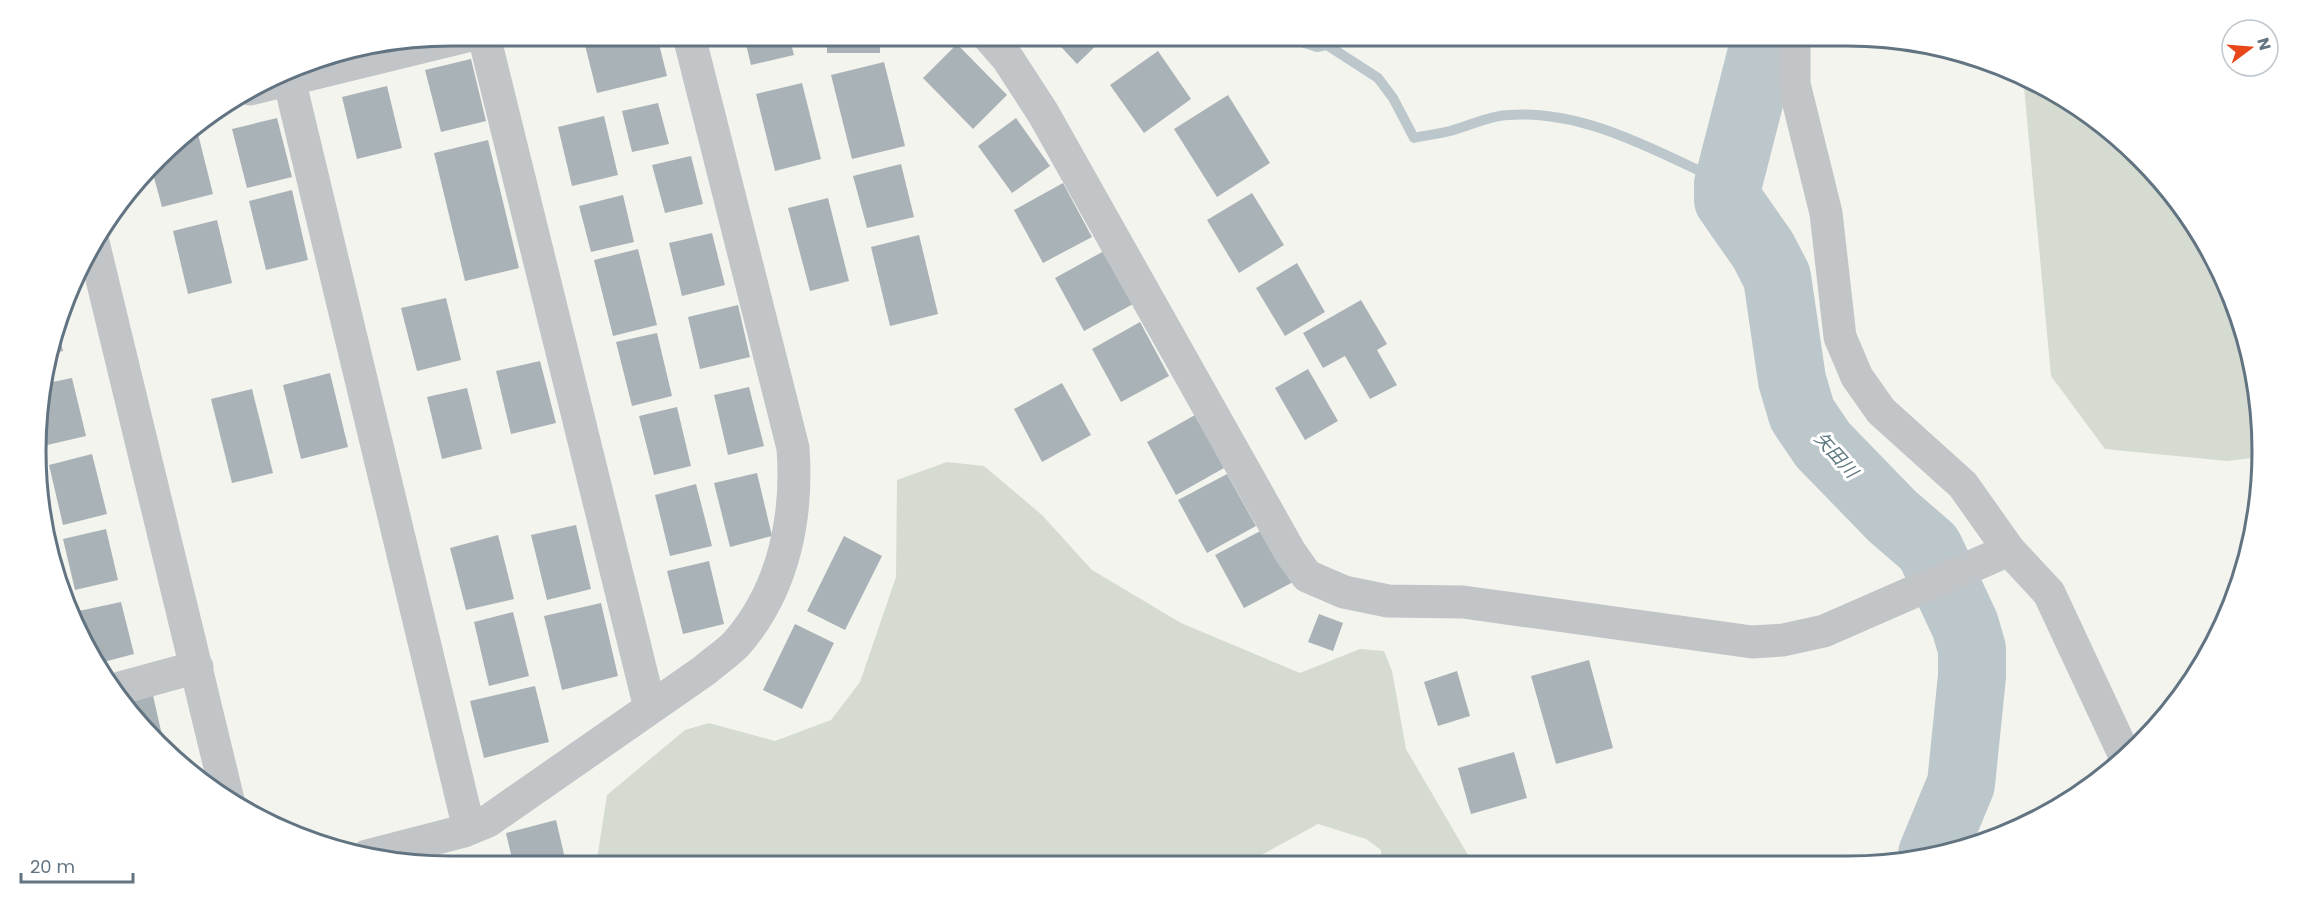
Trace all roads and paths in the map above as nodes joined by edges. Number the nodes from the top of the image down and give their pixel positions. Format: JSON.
{"nodes":[{"id":1,"x":486,"y":46,"type":"edge"},
{"id":2,"x":692,"y":46,"type":"edge"},
{"id":3,"x":997,"y":46,"type":"edge"},
{"id":4,"x":1794,"y":46,"type":"edge"},
{"id":5,"x":420,"y":48,"type":"edge"},
{"id":6,"x":292,"y":79,"type":"edge"},
{"id":7,"x":289,"y":80,"type":"edge"},
{"id":8,"x":97,"y":257,"type":"edge"},
{"id":9,"x":2009,"y":550,"type":"junction"},
{"id":10,"x":196,"y":667,"type":"junction"},
{"id":11,"x":122,"y":687,"type":"edge"},
{"id":12,"x":650,"y":708,"type":"junction"},
{"id":13,"x":2122,"y":749,"type":"edge"},
{"id":14,"x":225,"y":787,"type":"edge"},
{"id":15,"x":469,"y":829,"type":"junction"},
{"id":16,"x":386,"y":851,"type":"edge"}],
"edges":[{"from":1,"to":12,"type":"street"},
{"from":2,"to":12,"type":"street"},
{"from":3,"to":9,"type":"street"},
{"from":4,"to":9,"type":"street"},
{"from":5,"to":6,"type":"street"},
{"from":7,"to":15,"type":"street"},
{"from":8,"to":10,"type":"street"},
{"from":9,"to":13,"type":"street"},
{"from":10,"to":11,"type":"street"},
{"from":10,"to":14,"type":"street"},
{"from":12,"to":15,"type":"street"},
{"from":15,"to":16,"type":"street"}]}
